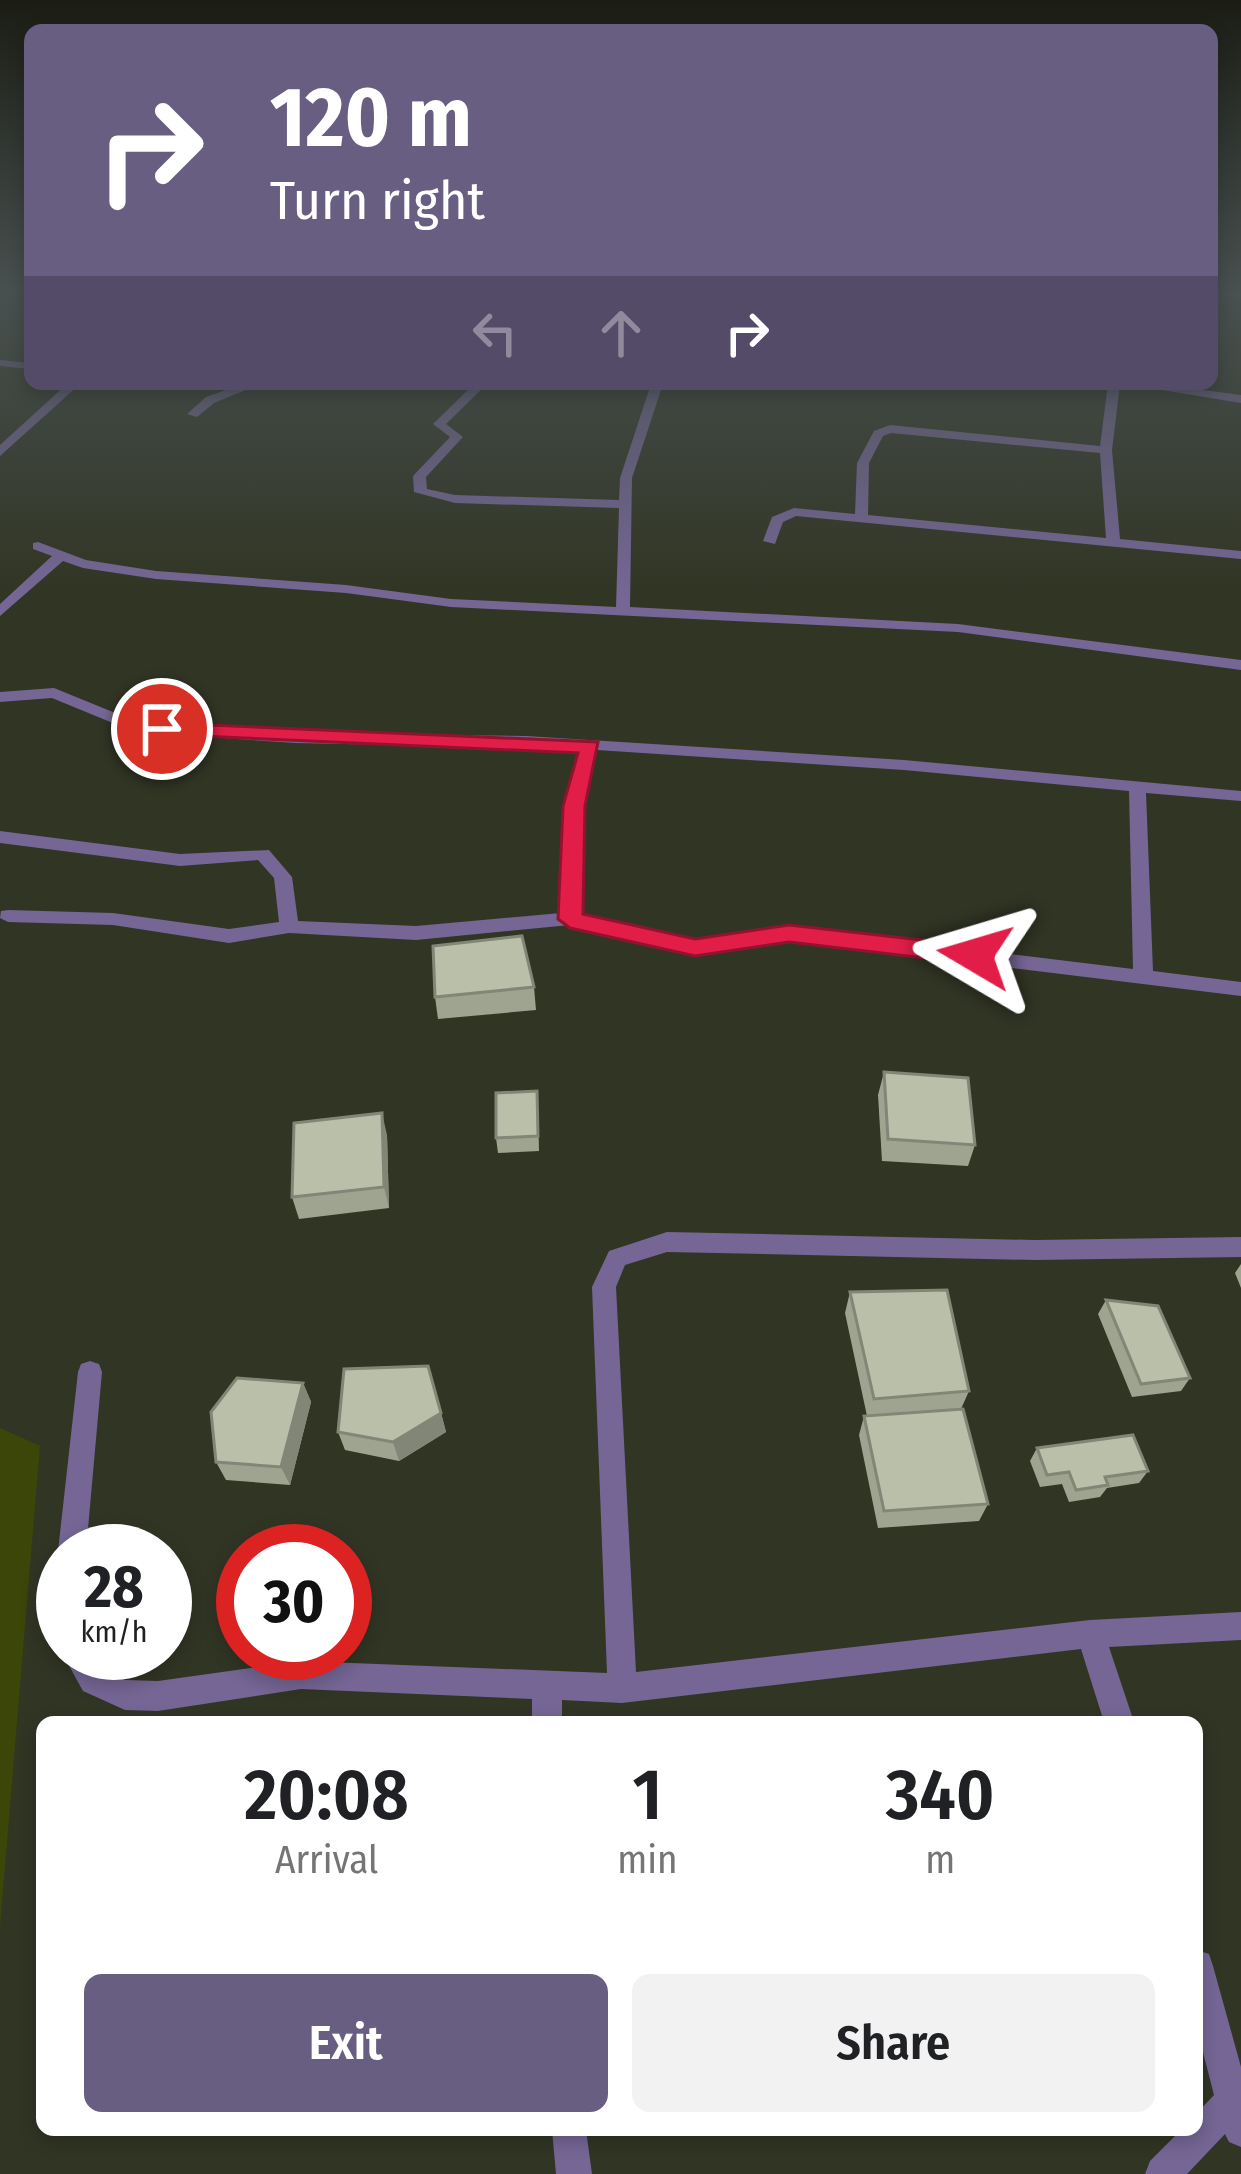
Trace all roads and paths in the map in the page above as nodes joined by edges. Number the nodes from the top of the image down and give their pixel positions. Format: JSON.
{"nodes":[{"id":1,"x":67,"y":390,"type":"edge"},
{"id":2,"x":236,"y":390,"type":"edge"},
{"id":3,"x":475,"y":390,"type":"edge"},
{"id":4,"x":654,"y":390,"type":"edge"},
{"id":5,"x":1113,"y":390,"type":"edge"},
{"id":6,"x":1179,"y":390,"type":"edge"},
{"id":7,"x":1241,"y":399,"type":"edge"},
{"id":8,"x":193,"y":413,"type":"dead end"},
{"id":9,"x":1106,"y":450,"type":"junction"},
{"id":10,"x":0,"y":452,"type":"edge"},
{"id":11,"x":626,"y":504,"type":"junction"},
{"id":12,"x":860,"y":519,"type":"junction"},
{"id":13,"x":1113,"y":540,"type":"junction"},
{"id":14,"x":770,"y":541,"type":"dead end"},
{"id":15,"x":38,"y":546,"type":"dead end"},
{"id":16,"x":1241,"y":555,"type":"edge"},
{"id":17,"x":60,"y":556,"type":"junction"},
{"id":18,"x":623,"y":610,"type":"junction"},
{"id":19,"x":0,"y":612,"type":"edge"},
{"id":20,"x":1241,"y":664,"type":"edge"},
{"id":21,"x":0,"y":697,"type":"edge"},
{"id":22,"x":590,"y":747,"type":"junction"},
{"id":23,"x":1138,"y":784,"type":"junction"},
{"id":24,"x":1241,"y":796,"type":"edge"},
{"id":25,"x":0,"y":837,"type":"edge"},
{"id":26,"x":8,"y":916,"type":"dead end"},
{"id":27,"x":570,"y":919,"type":"junction"},
{"id":28,"x":289,"y":928,"type":"junction"},
{"id":29,"x":1143,"y":976,"type":"junction"},
{"id":30,"x":1241,"y":989,"type":"edge"},
{"id":31,"x":1241,"y":1247,"type":"edge"},
{"id":32,"x":90,"y":1372,"type":"dead end"},
{"id":33,"x":75,"y":1524,"type":"edge"},
{"id":34,"x":1241,"y":1626,"type":"edge"},
{"id":35,"x":1090,"y":1634,"type":"junction"},
{"id":36,"x":92,"y":1680,"type":"edge"},
{"id":37,"x":548,"y":1684,"type":"junction"},
{"id":38,"x":622,"y":1688,"type":"junction"},
{"id":39,"x":547,"y":1716,"type":"edge"},
{"id":40,"x":1117,"y":1716,"type":"edge"},
{"id":41,"x":1203,"y":1989,"type":"edge"},
{"id":42,"x":1236,"y":2116,"type":"edge"},
{"id":43,"x":570,"y":2136,"type":"edge"},
{"id":44,"x":574,"y":2174,"type":"edge"},
{"id":45,"x":1163,"y":2174,"type":"edge"}],
"edges":[{"from":1,"to":10,"type":"street"},
{"from":2,"to":8,"type":"street"},
{"from":3,"to":11,"type":"street"},
{"from":4,"to":11,"type":"street"},
{"from":5,"to":9,"type":"street"},
{"from":6,"to":7,"type":"street"},
{"from":9,"to":12,"type":"street"},
{"from":9,"to":13,"type":"street"},
{"from":11,"to":18,"type":"street"},
{"from":12,"to":13,"type":"street"},
{"from":12,"to":14,"type":"street"},
{"from":13,"to":16,"type":"street"},
{"from":15,"to":17,"type":"street"},
{"from":17,"to":18,"type":"street"},
{"from":17,"to":19,"type":"street"},
{"from":18,"to":20,"type":"street"},
{"from":21,"to":22,"type":"street"},
{"from":22,"to":23,"type":"street"},
{"from":22,"to":27,"type":"street"},
{"from":23,"to":24,"type":"street"},
{"from":23,"to":29,"type":"street"},
{"from":25,"to":28,"type":"street"},
{"from":26,"to":28,"type":"street"},
{"from":27,"to":28,"type":"street"},
{"from":27,"to":29,"type":"street"},
{"from":29,"to":30,"type":"street"},
{"from":31,"to":38,"type":"street"},
{"from":32,"to":33,"type":"street"},
{"from":34,"to":35,"type":"street"},
{"from":35,"to":38,"type":"street"},
{"from":35,"to":40,"type":"street"},
{"from":36,"to":37,"type":"street"},
{"from":37,"to":38,"type":"street"},
{"from":37,"to":39,"type":"street"},
{"from":41,"to":42,"type":"street"},
{"from":42,"to":45,"type":"street"},
{"from":43,"to":44,"type":"street"}]}
